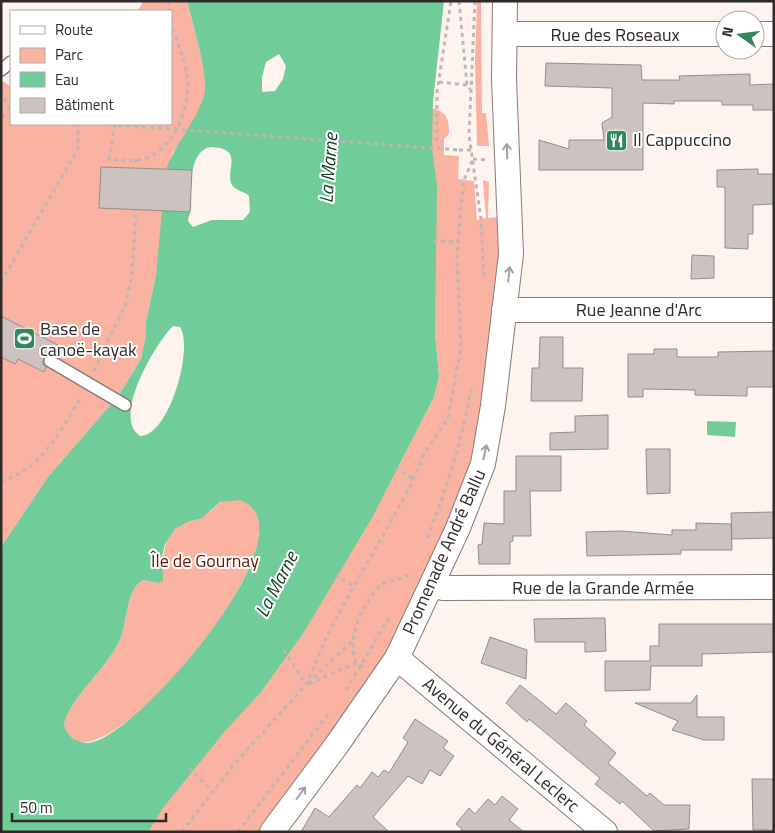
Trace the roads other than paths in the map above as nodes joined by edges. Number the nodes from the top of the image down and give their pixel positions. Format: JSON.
{"nodes":[{"id":1,"x":505,"y":1,"type":"edge"},
{"id":2,"x":506,"y":34,"type":"junction"},
{"id":3,"x":715,"y":34,"type":"edge"},
{"id":4,"x":504,"y":310,"type":"junction"},
{"id":5,"x":774,"y":310,"type":"edge"},
{"id":6,"x":50,"y":361,"type":"dead end"},
{"id":7,"x":125,"y":405,"type":"dead end"},
{"id":8,"x":432,"y":586,"type":"junction"},
{"id":9,"x":774,"y":587,"type":"edge"},
{"id":10,"x":397,"y":658,"type":"junction"},
{"id":11,"x":272,"y":832,"type":"edge"},
{"id":12,"x":605,"y":832,"type":"edge"}],
"edges":[{"from":1,"to":2,"type":"street","name":"Promenade André Ballu"},
{"from":2,"to":3,"type":"street","name":"Rue des Roseaux"},
{"from":4,"to":2,"type":"street","name":"Promenade André Ballu","one_way":true},
{"from":4,"to":5,"type":"street","name":"Rue Jeanne d'Arc"},
{"from":8,"to":4,"type":"street","name":"Promenade André Ballu","one_way":true},
{"from":6,"to":7,"type":"lane"},
{"from":8,"to":9,"type":"street","name":"Rue de la Grande Armée"},
{"from":8,"to":10,"type":"street","name":"Promenade André Ballu"},
{"from":11,"to":10,"type":"street","name":"Promenade André Ballu","one_way":true},
{"from":10,"to":12,"type":"street","name":"Avenue du Général Leclerc"}]}
